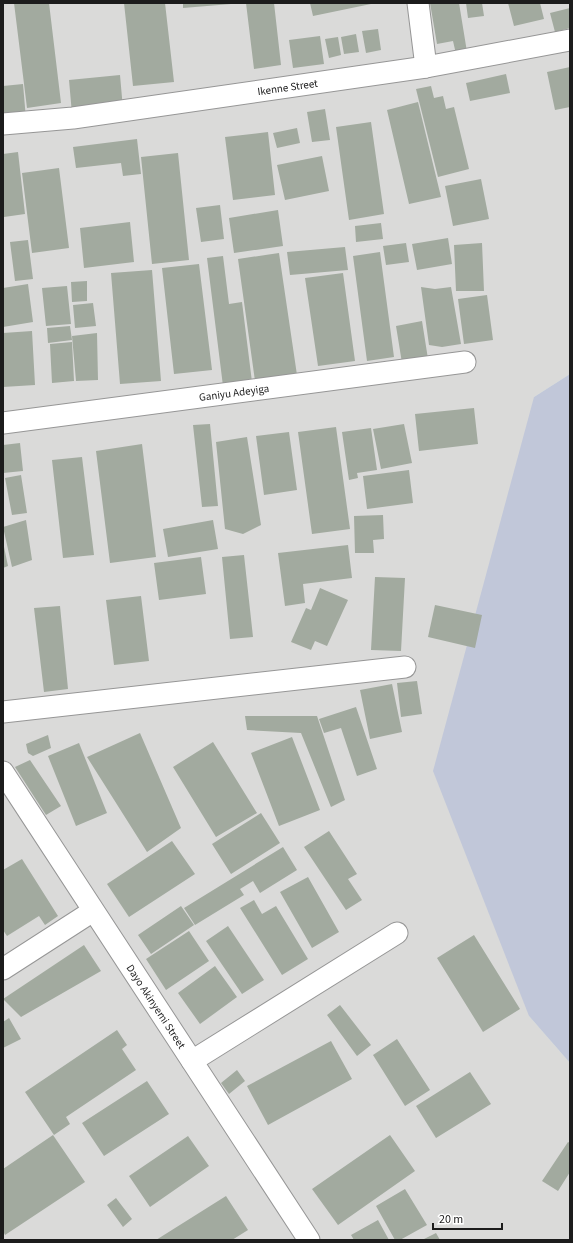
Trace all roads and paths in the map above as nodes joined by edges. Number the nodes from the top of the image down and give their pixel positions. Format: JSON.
{"nodes":[{"id":1,"x":418,"y":3,"type":"edge"},
{"id":2,"x":570,"y":40,"type":"edge"},
{"id":3,"x":426,"y":67,"type":"junction"},
{"id":4,"x":3,"y":124,"type":"edge"},
{"id":5,"x":465,"y":362,"type":"dead end"},
{"id":6,"x":3,"y":423,"type":"edge"},
{"id":7,"x":405,"y":667,"type":"dead end"},
{"id":8,"x":3,"y":712,"type":"edge"},
{"id":9,"x":3,"y":772,"type":"edge"},
{"id":10,"x":93,"y":911,"type":"junction"},
{"id":11,"x":397,"y":933,"type":"dead end"},
{"id":12,"x":3,"y":969,"type":"edge"},
{"id":13,"x":192,"y":1061,"type":"junction"},
{"id":14,"x":309,"y":1240,"type":"edge"}],
"edges":[{"from":1,"to":3,"type":"street"},
{"from":2,"to":3,"type":"street","name":"Ikenne Street"},
{"from":3,"to":4,"type":"street","name":"Ikenne Street"},
{"from":5,"to":6,"type":"street","name":"Ganiyu Adeyiga"},
{"from":7,"to":8,"type":"street"},
{"from":9,"to":10,"type":"street","name":"Dayo Akinyemi Street"},
{"from":10,"to":12,"type":"street"},
{"from":10,"to":13,"type":"street","name":"Dayo Akinyemi Street"},
{"from":11,"to":13,"type":"street"},
{"from":13,"to":14,"type":"street","name":"Dayo Akinyemi Street"}]}
